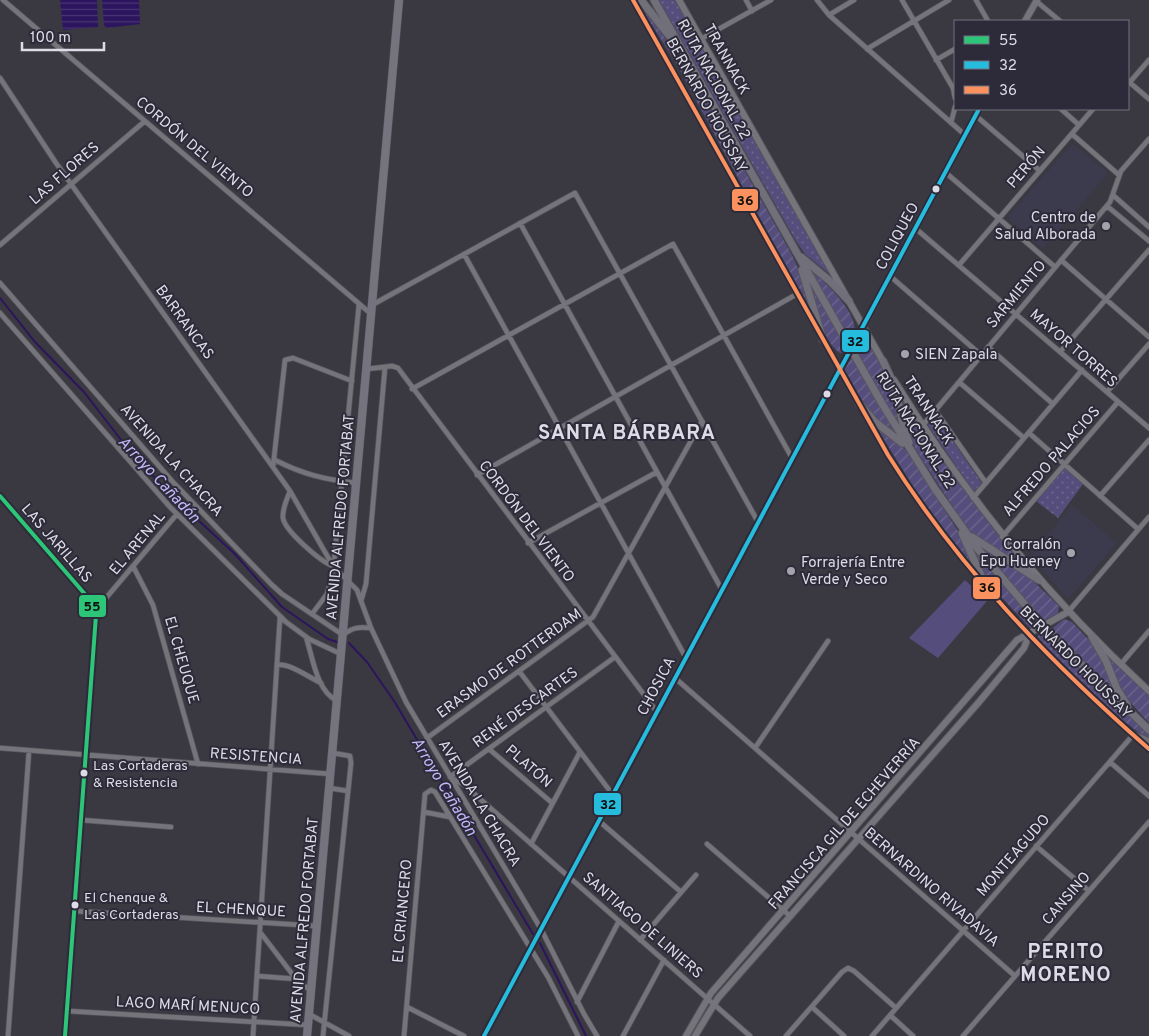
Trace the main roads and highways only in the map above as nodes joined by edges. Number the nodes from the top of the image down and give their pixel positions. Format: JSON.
{"nodes":[{"id":1,"x":399,"y":0,"type":"edge"},
{"id":2,"x":641,"y":0,"type":"edge"},
{"id":3,"x":654,"y":0,"type":"edge"},
{"id":4,"x":685,"y":55,"type":"junction"},
{"id":5,"x":791,"y":244,"type":"junction"},
{"id":6,"x":796,"y":252,"type":"junction"},
{"id":7,"x":849,"y":301,"type":"road end"},
{"id":8,"x":823,"y":340,"type":"road end"},
{"id":9,"x":883,"y":361,"type":"road end"},
{"id":10,"x":859,"y":403,"type":"road end"},
{"id":11,"x":911,"y":452,"type":"junction"},
{"id":12,"x":921,"y":468,"type":"junction"},
{"id":13,"x":950,"y":511,"type":"junction"},
{"id":14,"x":963,"y":529,"type":"junction"},
{"id":15,"x":1039,"y":580,"type":"road end"},
{"id":16,"x":987,"y":589,"type":"road end"},
{"id":17,"x":1092,"y":637,"type":"road end"},
{"id":18,"x":1148,"y":729,"type":"edge"},
{"id":19,"x":1133,"y":735,"type":"road end"},
{"id":20,"x":1149,"y":742,"type":"edge"},
{"id":21,"x":308,"y":1036,"type":"edge"}],
"edges":[{"from":1,"to":21,"type":"highway","name":"AVENIDA ALFREDO FORTABAT"},
{"from":2,"to":4,"type":"main road"},
{"from":3,"to":4,"type":"main road","name":"RUTA NACIONAL 22"},
{"from":4,"to":5,"type":"main road","name":"RUTA NACIONAL 22"},
{"from":5,"to":6,"type":"main road","name":"RUTA NACIONAL 22"},
{"from":5,"to":8,"type":"main road"},
{"from":6,"to":7,"type":"main road"},
{"from":6,"to":11,"type":"main road","name":"RUTA NACIONAL 22"},
{"from":9,"to":12,"type":"main road"},
{"from":10,"to":11,"type":"main road"},
{"from":11,"to":12,"type":"main road","name":"RUTA NACIONAL 22"},
{"from":12,"to":13,"type":"main road","name":"RUTA NACIONAL 22"},
{"from":13,"to":14,"type":"main road","name":"RUTA NACIONAL 22"},
{"from":13,"to":16,"type":"main road"},
{"from":14,"to":15,"type":"main road"},
{"from":14,"to":18,"type":"main road","name":"RUTA NACIONAL 22"},
{"from":17,"to":18,"type":"main road"},
{"from":19,"to":20,"type":"main road"}]}
